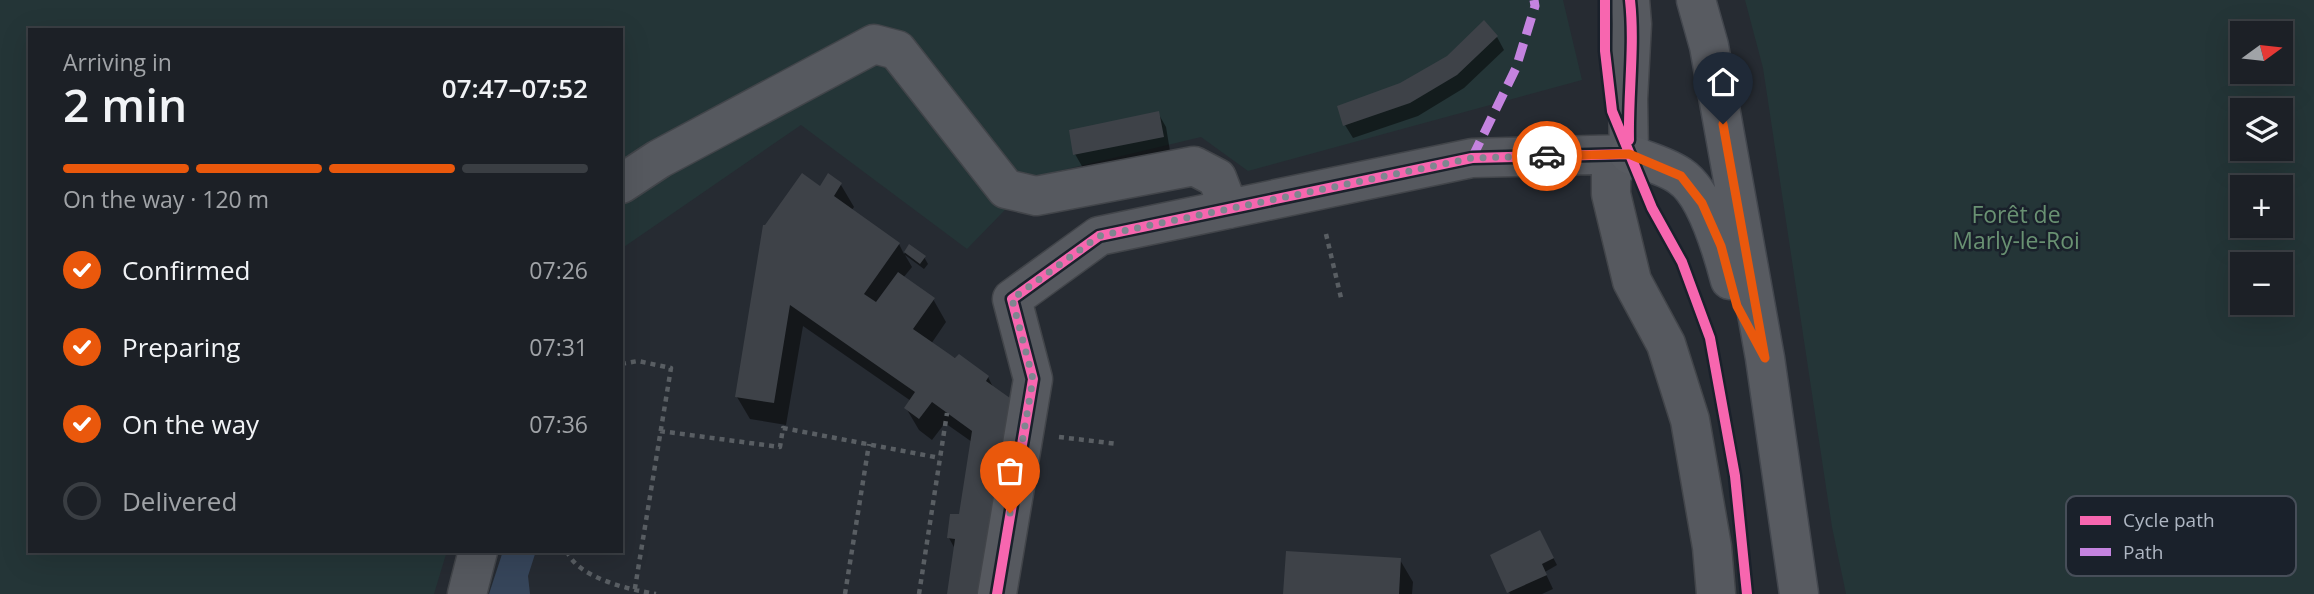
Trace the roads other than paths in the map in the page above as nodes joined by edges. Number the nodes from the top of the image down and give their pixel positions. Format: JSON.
{"nodes":[{"id":1,"x":1630,"y":0,"type":"edge"},
{"id":2,"x":1696,"y":0,"type":"edge"},
{"id":3,"x":1629,"y":154,"type":"junction"},
{"id":4,"x":623,"y":183,"type":"edge"},
{"id":5,"x":1229,"y":209,"type":"junction"},
{"id":6,"x":1765,"y":358,"type":"junction"},
{"id":7,"x":477,"y":553,"type":"edge"},
{"id":8,"x":467,"y":594,"type":"edge"},
{"id":9,"x":997,"y":594,"type":"edge"},
{"id":10,"x":1716,"y":594,"type":"edge"},
{"id":11,"x":1799,"y":594,"type":"edge"}],
"edges":[{"from":1,"to":3,"type":"street"},
{"from":2,"to":6,"type":"main road"},
{"from":3,"to":5,"type":"street"},
{"from":3,"to":6,"type":"main road"},
{"from":3,"to":10,"type":"street"},
{"from":4,"to":5,"type":"street"},
{"from":5,"to":9,"type":"street"},
{"from":6,"to":11,"type":"main road"},
{"from":7,"to":8,"type":"street"}]}
